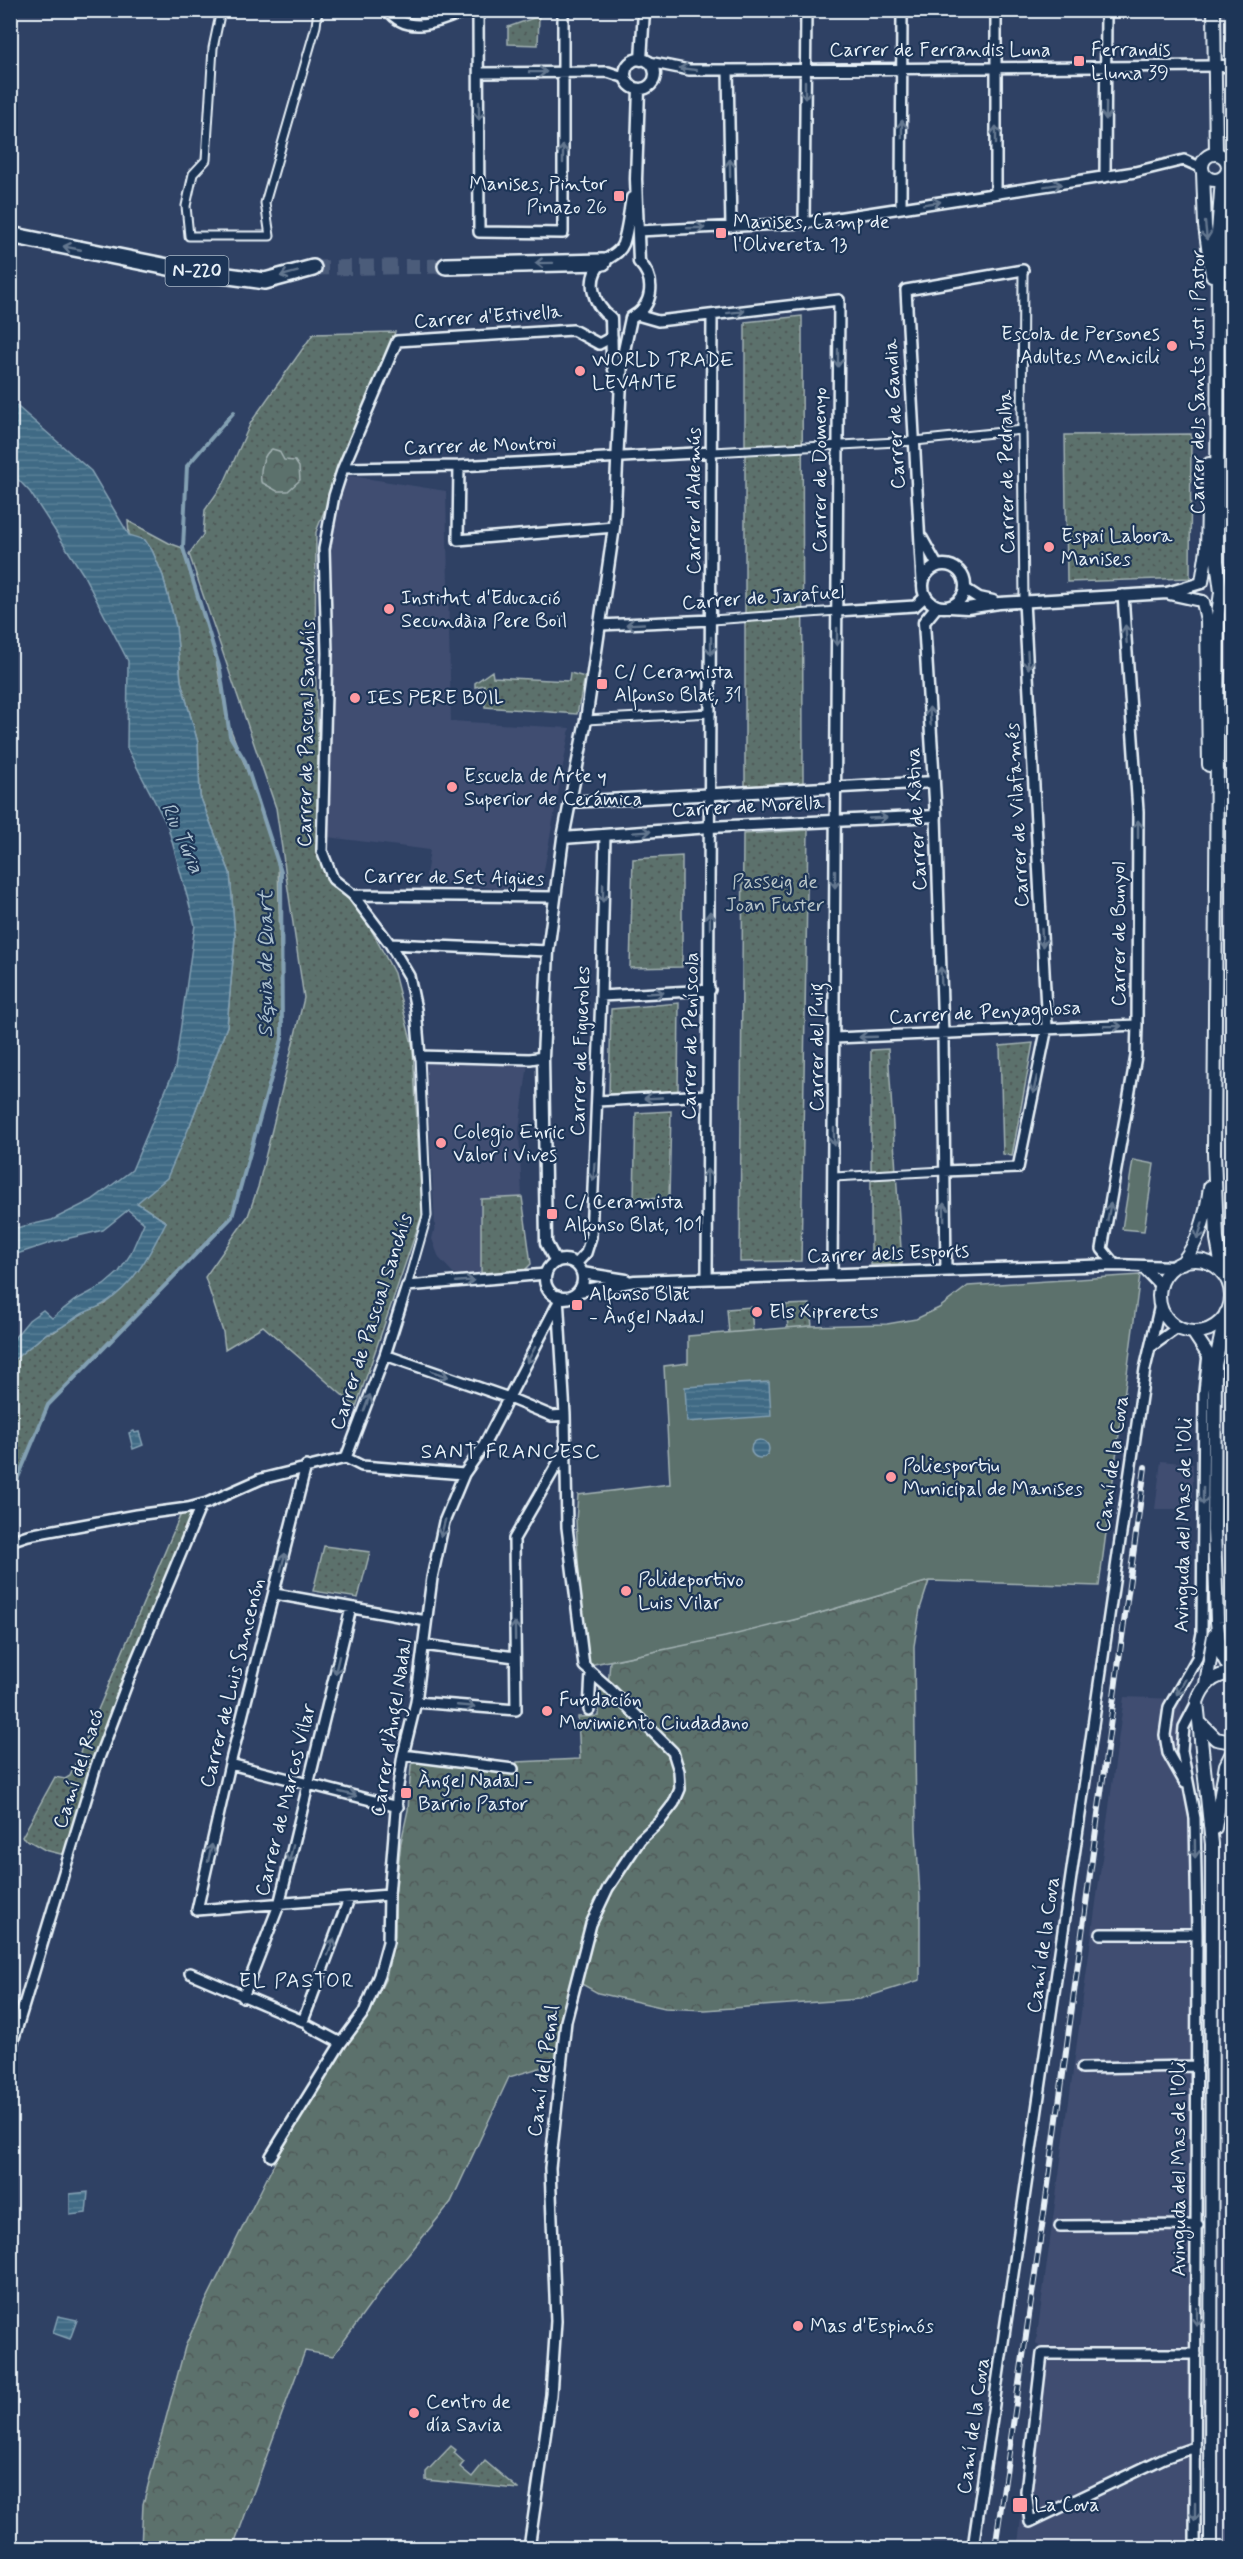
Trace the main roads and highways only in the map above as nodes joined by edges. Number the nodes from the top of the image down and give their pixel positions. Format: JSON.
{"nodes":[{"id":1,"x":1214,"y":10,"type":"edge"},
{"id":2,"x":1216,"y":153,"type":"junction"},
{"id":3,"x":1230,"y":164,"type":"edge"},
{"id":4,"x":1202,"y":170,"type":"junction"},
{"id":5,"x":1222,"y":178,"type":"junction"},
{"id":6,"x":10,"y":235,"type":"edge"},
{"id":7,"x":608,"y":259,"type":"road end"},
{"id":8,"x":446,"y":266,"type":"tunnel mouth"},
{"id":9,"x":313,"y":268,"type":"tunnel mouth"},
{"id":10,"x":1202,"y":583,"type":"junction"},
{"id":11,"x":1219,"y":592,"type":"junction"},
{"id":12,"x":1202,"y":601,"type":"junction"},
{"id":13,"x":1215,"y":842,"type":"junction"},
{"id":14,"x":1214,"y":1153,"type":"junction"},
{"id":15,"x":1178,"y":1265,"type":"junction"},
{"id":16,"x":1223,"y":1273,"type":"junction"},
{"id":17,"x":1226,"y":1313,"type":"junction"},
{"id":18,"x":1193,"y":1332,"type":"junction"},
{"id":19,"x":1212,"y":1359,"type":"junction"},
{"id":20,"x":1217,"y":1622,"type":"junction"},
{"id":21,"x":1232,"y":1673,"type":"edge"},
{"id":22,"x":1206,"y":1684,"type":"junction"},
{"id":23,"x":1201,"y":1724,"type":"junction"},
{"id":24,"x":1233,"y":1742,"type":"edge"},
{"id":25,"x":1233,"y":1753,"type":"edge"},
{"id":26,"x":1212,"y":1844,"type":"junction"},
{"id":27,"x":1211,"y":2548,"type":"edge"}],
"edges":[{"from":1,"to":2,"type":"main road"},
{"from":2,"to":3,"type":"main road"},
{"from":2,"to":4,"type":"main road"},
{"from":3,"to":5,"type":"main road"},
{"from":4,"to":5,"type":"main road"},
{"from":4,"to":10,"type":"main road","name":"Carrer dels Sants Just i Pastor","one_way":true},
{"from":5,"to":11,"type":"main road","name":"Carrer dels Sants Just i Pastor"},
{"from":9,"to":6,"type":"highway","number":"N-220","one_way":true},
{"from":7,"to":8,"type":"highway","one_way":true},
{"from":10,"to":11,"type":"main road"},
{"from":10,"to":12,"type":"main road"},
{"from":11,"to":12,"type":"main road"},
{"from":11,"to":13,"type":"main road","name":"Carrer dels Sants Just i Pastor"},
{"from":12,"to":13,"type":"main road"},
{"from":13,"to":14,"type":"main road"},
{"from":14,"to":15,"type":"main road","one_way":true},
{"from":14,"to":16,"type":"main road"},
{"from":15,"to":16,"type":"main road"},
{"from":15,"to":18,"type":"main road"},
{"from":16,"to":17,"type":"main road"},
{"from":17,"to":18,"type":"main road"},
{"from":17,"to":19,"type":"main road"},
{"from":18,"to":19,"type":"main road"},
{"from":19,"to":20,"type":"main road"},
{"from":20,"to":21,"type":"main road"},
{"from":20,"to":22,"type":"main road"},
{"from":21,"to":22,"type":"main road"},
{"from":22,"to":23,"type":"main road"},
{"from":23,"to":24,"type":"main road"},
{"from":23,"to":26,"type":"main road"},
{"from":25,"to":26,"type":"main road"},
{"from":26,"to":27,"type":"main road"}]}
